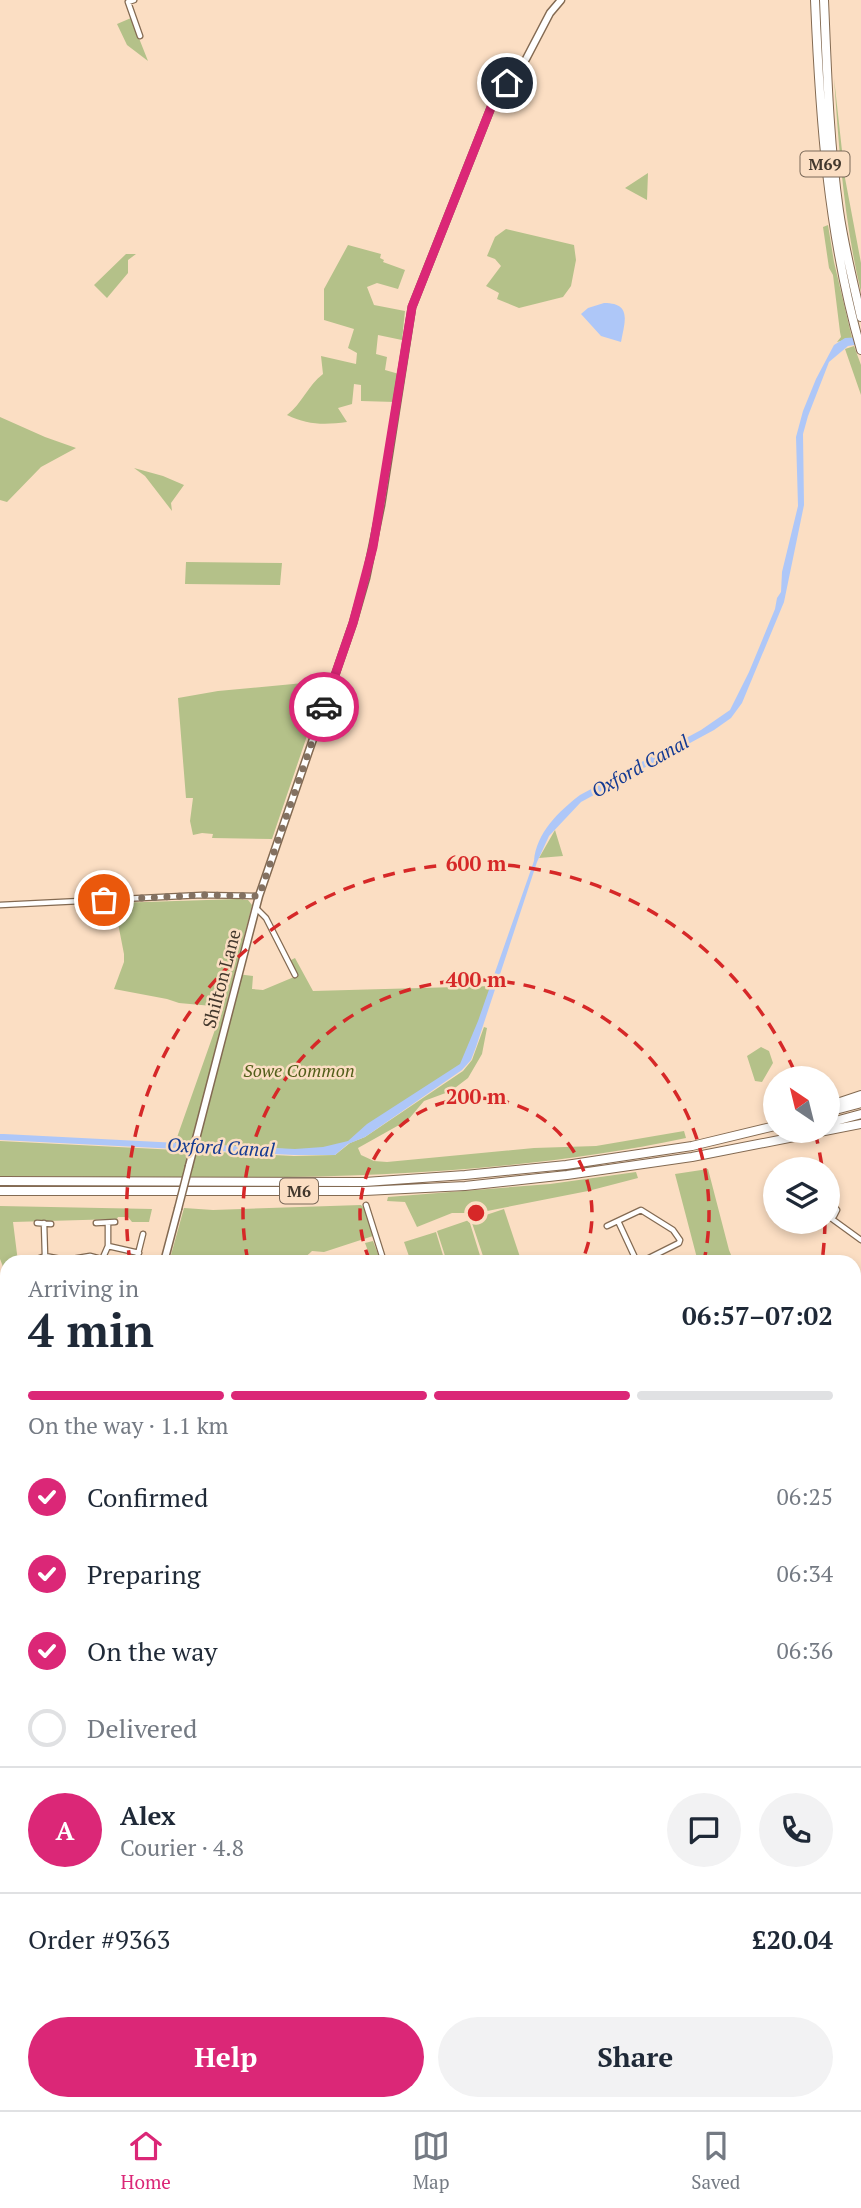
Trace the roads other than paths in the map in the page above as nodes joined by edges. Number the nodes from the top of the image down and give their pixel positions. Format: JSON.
{"nodes":[{"id":1,"x":134,"y":0,"type":"edge"},
{"id":2,"x":561,"y":0,"type":"edge"},
{"id":3,"x":816,"y":0,"type":"edge"},
{"id":4,"x":824,"y":0,"type":"edge"},
{"id":5,"x":140,"y":36,"type":"dead end"},
{"id":6,"x":861,"y":317,"type":"edge"},
{"id":7,"x":861,"y":350,"type":"edge"},
{"id":8,"x":259,"y":896,"type":"junction"},
{"id":9,"x":0,"y":905,"type":"edge"},
{"id":10,"x":256,"y":908,"type":"junction"},
{"id":11,"x":295,"y":975,"type":"dead end"},
{"id":12,"x":861,"y":1095,"type":"edge"},
{"id":13,"x":840,"y":1102,"type":"edge"},
{"id":14,"x":861,"y":1103,"type":"edge"},
{"id":15,"x":840,"y":1109,"type":"edge"},
{"id":16,"x":861,"y":1114,"type":"edge"},
{"id":17,"x":840,"y":1120,"type":"edge"},
{"id":18,"x":861,"y":1124,"type":"edge"},
{"id":19,"x":763,"y":1127,"type":"edge"},
{"id":20,"x":763,"y":1139,"type":"edge"},
{"id":21,"x":692,"y":1157,"type":"junction"},
{"id":22,"x":0,"y":1181,"type":"edge"},
{"id":23,"x":0,"y":1191,"type":"edge"},
{"id":24,"x":366,"y":1205,"type":"dead end"},
{"id":25,"x":840,"y":1220,"type":"edge"},
{"id":26,"x":618,"y":1221,"type":"junction"},
{"id":27,"x":115,"y":1222,"type":"dead end"},
{"id":28,"x":37,"y":1223,"type":"dead end"},
{"id":29,"x":96,"y":1223,"type":"dead end"},
{"id":30,"x":108,"y":1223,"type":"junction"},
{"id":31,"x":840,"y":1225,"type":"edge"},
{"id":32,"x":607,"y":1226,"type":"dead end"},
{"id":33,"x":844,"y":1228,"type":"junction"},
{"id":34,"x":143,"y":1234,"type":"dead end"},
{"id":35,"x":861,"y":1240,"type":"edge"},
{"id":36,"x":108,"y":1246,"type":"junction"},
{"id":37,"x":139,"y":1253,"type":"joint"},
{"id":38,"x":45,"y":1255,"type":"edge"},
{"id":39,"x":104,"y":1255,"type":"edge"},
{"id":40,"x":166,"y":1255,"type":"edge"},
{"id":41,"x":382,"y":1255,"type":"edge"},
{"id":42,"x":635,"y":1255,"type":"edge"},
{"id":43,"x":655,"y":1255,"type":"edge"}],
"edges":[{"from":1,"to":5,"type":"street"},
{"from":2,"to":8,"type":"street","name":"Shilton Lane"},
{"from":3,"to":7,"type":"highway","number":"M69"},
{"from":4,"to":6,"type":"highway","number":"M69"},
{"from":8,"to":9,"type":"street"},
{"from":8,"to":10,"type":"street","name":"Shilton Lane"},
{"from":10,"to":11,"type":"street"},
{"from":10,"to":40,"type":"street","name":"Shilton Lane","bridge":true},
{"from":12,"to":13,"type":"highway"},
{"from":14,"to":15,"type":"highway"},
{"from":16,"to":17,"type":"highway"},
{"from":18,"to":21,"type":"highway"},
{"from":19,"to":22,"type":"highway","number":"M6"},
{"from":20,"to":21,"type":"highway","number":"M6"},
{"from":21,"to":23,"type":"highway","number":"M6"},
{"from":24,"to":41,"type":"street"},
{"from":25,"to":33,"type":"street"},
{"from":26,"to":32,"type":"street"},
{"from":26,"to":42,"type":"street"},
{"from":26,"to":43,"type":"street"},
{"from":27,"to":30,"type":"street"},
{"from":28,"to":38,"type":"street"},
{"from":29,"to":30,"type":"street"},
{"from":30,"to":36,"type":"street"},
{"from":31,"to":33,"type":"street"},
{"from":33,"to":35,"type":"street"},
{"from":34,"to":37,"type":"street"},
{"from":36,"to":37,"type":"street"},
{"from":36,"to":39,"type":"street"}]}
